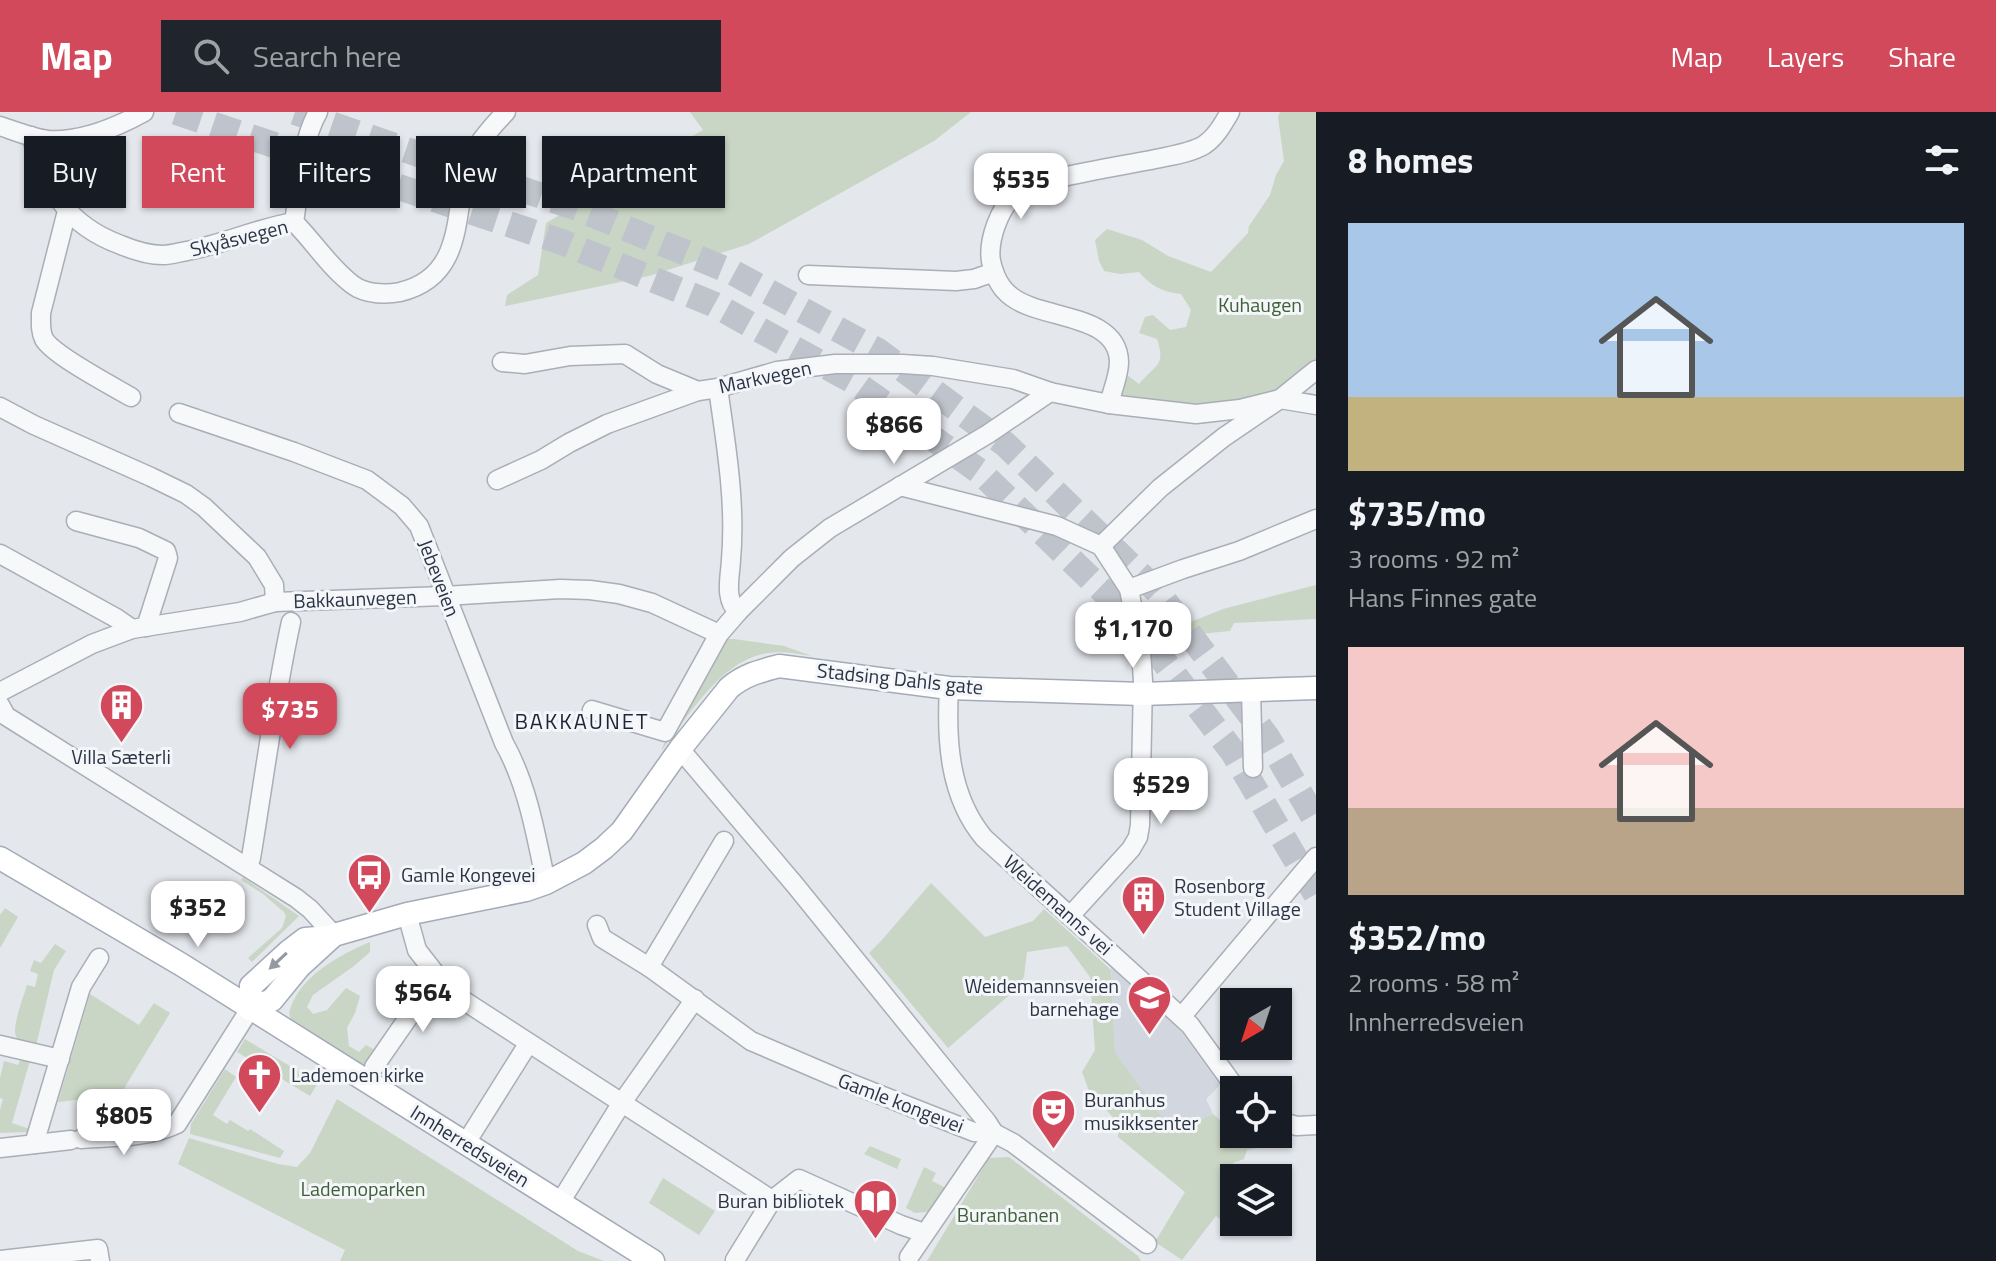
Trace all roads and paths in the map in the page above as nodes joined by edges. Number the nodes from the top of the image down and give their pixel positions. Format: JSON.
{"nodes":[{"id":1,"x":144,"y":112,"type":"edge"},
{"id":2,"x":318,"y":112,"type":"edge"},
{"id":3,"x":506,"y":112,"type":"edge"},
{"id":4,"x":1230,"y":112,"type":"edge"},
{"id":5,"x":0,"y":126,"type":"edge"},
{"id":6,"x":31,"y":136,"type":"edge"},
{"id":7,"x":76,"y":136,"type":"edge"},
{"id":8,"x":65,"y":208,"type":"edge"},
{"id":9,"x":67,"y":211,"type":"junction"},
{"id":10,"x":294,"y":222,"type":"junction"},
{"id":11,"x":994,"y":272,"type":"junction"},
{"id":12,"x":808,"y":275,"type":"dead end"},
{"id":13,"x":502,"y":362,"type":"dead end"},
{"id":14,"x":1316,"y":370,"type":"edge"},
{"id":15,"x":718,"y":388,"type":"junction"},
{"id":16,"x":698,"y":391,"type":"junction"},
{"id":17,"x":1050,"y":392,"type":"junction"},
{"id":18,"x":131,"y":397,"type":"dead end"},
{"id":19,"x":1280,"y":399,"type":"junction"},
{"id":20,"x":1109,"y":404,"type":"junction"},
{"id":21,"x":1316,"y":405,"type":"edge"},
{"id":22,"x":0,"y":407,"type":"edge"},
{"id":23,"x":179,"y":413,"type":"dead end"},
{"id":24,"x":497,"y":480,"type":"dead end"},
{"id":25,"x":900,"y":486,"type":"junction"},
{"id":26,"x":1316,"y":519,"type":"edge"},
{"id":27,"x":76,"y":521,"type":"dead end"},
{"id":28,"x":1101,"y":546,"type":"junction"},
{"id":29,"x":0,"y":554,"type":"edge"},
{"id":30,"x":1129,"y":589,"type":"junction"},
{"id":31,"x":445,"y":596,"type":"junction"},
{"id":32,"x":275,"y":602,"type":"junction"},
{"id":33,"x":738,"y":612,"type":"junction"},
{"id":34,"x":291,"y":622,"type":"dead end"},
{"id":35,"x":139,"y":628,"type":"junction"},
{"id":36,"x":719,"y":634,"type":"junction"},
{"id":37,"x":949,"y":688,"type":"junction"},
{"id":38,"x":1316,"y":688,"type":"edge"},
{"id":39,"x":1251,"y":690,"type":"junction"},
{"id":40,"x":0,"y":692,"type":"edge"},
{"id":41,"x":1142,"y":694,"type":"junction"},
{"id":42,"x":592,"y":710,"type":"dead end"},
{"id":43,"x":2,"y":715,"type":"edge"},
{"id":44,"x":680,"y":749,"type":"junction"},
{"id":45,"x":1253,"y":768,"type":"dead end"},
{"id":46,"x":724,"y":841,"type":"dead end"},
{"id":47,"x":1316,"y":857,"type":"edge"},
{"id":48,"x":0,"y":858,"type":"edge"},
{"id":49,"x":248,"y":866,"type":"junction"},
{"id":50,"x":546,"y":883,"type":"junction"},
{"id":51,"x":407,"y":914,"type":"junction"},
{"id":52,"x":1070,"y":916,"type":"junction"},
{"id":53,"x":597,"y":925,"type":"dead end"},
{"id":54,"x":332,"y":936,"type":"junction"},
{"id":55,"x":99,"y":958,"type":"dead end"},
{"id":56,"x":649,"y":967,"type":"junction"},
{"id":57,"x":437,"y":976,"type":"junction"},
{"id":58,"x":695,"y":999,"type":"junction"},
{"id":59,"x":250,"y":1009,"type":"junction"},
{"id":60,"x":1182,"y":1016,"type":"junction"},
{"id":61,"x":528,"y":1044,"type":"junction"},
{"id":62,"x":0,"y":1045,"type":"edge"},
{"id":63,"x":60,"y":1059,"type":"junction"},
{"id":64,"x":374,"y":1067,"type":"dead end"},
{"id":65,"x":1227,"y":1076,"type":"edge"},
{"id":66,"x":621,"y":1104,"type":"junction"},
{"id":67,"x":1292,"y":1125,"type":"edge"},
{"id":68,"x":1316,"y":1125,"type":"edge"},
{"id":69,"x":994,"y":1133,"type":"junction"},
{"id":70,"x":469,"y":1138,"type":"dead end"},
{"id":71,"x":34,"y":1144,"type":"junction"},
{"id":72,"x":0,"y":1148,"type":"edge"},
{"id":73,"x":564,"y":1196,"type":"dead end"},
{"id":74,"x":772,"y":1200,"type":"junction"},
{"id":75,"x":924,"y":1233,"type":"junction"},
{"id":76,"x":1147,"y":1244,"type":"dead end"},
{"id":77,"x":909,"y":1257,"type":"dead end"},
{"id":78,"x":0,"y":1260,"type":"edge"},
{"id":79,"x":735,"y":1260,"type":"edge"},
{"id":80,"x":100,"y":1261,"type":"edge"},
{"id":81,"x":653,"y":1261,"type":"edge"}],
"edges":[{"from":1,"to":7,"type":"street"},
{"from":2,"to":10,"type":"street"},
{"from":3,"to":10,"type":"street","name":"Skyåsvegen"},
{"from":4,"to":11,"type":"street"},
{"from":5,"to":6,"type":"street"},
{"from":8,"to":9,"type":"street","name":"Skyåsvegen"},
{"from":9,"to":10,"type":"street","name":"Skyåsvegen"},
{"from":9,"to":18,"type":"street"},
{"from":11,"to":12,"type":"street"},
{"from":11,"to":20,"type":"street"},
{"from":13,"to":16,"type":"street"},
{"from":14,"to":19,"type":"street"},
{"from":15,"to":16,"type":"street","name":"Markvegen"},
{"from":15,"to":17,"type":"street","name":"Markvegen"},
{"from":15,"to":33,"type":"street"},
{"from":16,"to":24,"type":"street","name":"Markvegen"},
{"from":17,"to":20,"type":"street","name":"Markvegen"},
{"from":17,"to":25,"type":"street"},
{"from":19,"to":20,"type":"street","name":"Markvegen"},
{"from":19,"to":21,"type":"street"},
{"from":19,"to":28,"type":"street"},
{"from":22,"to":32,"type":"street"},
{"from":23,"to":31,"type":"street","name":"Jebeveien"},
{"from":25,"to":28,"type":"street"},
{"from":25,"to":33,"type":"street"},
{"from":26,"to":30,"type":"street"},
{"from":27,"to":35,"type":"street"},
{"from":28,"to":30,"type":"street"},
{"from":29,"to":35,"type":"street"},
{"from":30,"to":41,"type":"street"},
{"from":31,"to":32,"type":"street","name":"Bakkaunvegen"},
{"from":31,"to":36,"type":"street","name":"Bakkaunvegen"},
{"from":31,"to":50,"type":"street","name":"Jebeveien"},
{"from":32,"to":35,"type":"street","name":"Bakkaunvegen"},
{"from":33,"to":36,"type":"street"},
{"from":34,"to":49,"type":"street"},
{"from":35,"to":40,"type":"street","name":"Bakkaunvegen"},
{"from":36,"to":42,"type":"street"},
{"from":37,"to":41,"type":"main road","name":"Stadsing Dahls gate"},
{"from":37,"to":44,"type":"main road","name":"Stadsing Dahls gate"},
{"from":37,"to":52,"type":"street","name":"Weidemanns vei"},
{"from":38,"to":39,"type":"main road","name":"Stadsing Dahls gate"},
{"from":39,"to":41,"type":"main road","name":"Stadsing Dahls gate"},
{"from":39,"to":45,"type":"street"},
{"from":41,"to":52,"type":"street"},
{"from":43,"to":49,"type":"street"},
{"from":44,"to":50,"type":"main road","name":"Stadsing Dahls gate"},
{"from":44,"to":69,"type":"street"},
{"from":46,"to":56,"type":"street"},
{"from":47,"to":60,"type":"street"},
{"from":48,"to":59,"type":"main road","name":"Innherredsveien"},
{"from":49,"to":54,"type":"street"},
{"from":50,"to":51,"type":"main road","name":"Stadsing Dahls gate"},
{"from":51,"to":54,"type":"main road","name":"Stadsing Dahls gate"},
{"from":51,"to":57,"type":"street"},
{"from":52,"to":60,"type":"street","name":"Weidemanns vei"},
{"from":53,"to":56,"type":"street","name":"Gamle kongevei"},
{"from":54,"to":59,"type":"main road","name":"Stadsing Dahls gate"},
{"from":55,"to":63,"type":"street"},
{"from":56,"to":58,"type":"street","name":"Gamle kongevei"},
{"from":57,"to":61,"type":"street"},
{"from":57,"to":64,"type":"street"},
{"from":58,"to":66,"type":"street"},
{"from":58,"to":69,"type":"street","name":"Gamle kongevei"},
{"from":59,"to":71,"type":"street"},
{"from":59,"to":81,"type":"main road","name":"Innherredsveien"},
{"from":60,"to":65,"type":"street","name":"Weidemanns vei"},
{"from":61,"to":66,"type":"street"},
{"from":61,"to":70,"type":"street"},
{"from":62,"to":63,"type":"street"},
{"from":63,"to":71,"type":"street"},
{"from":66,"to":73,"type":"street"},
{"from":66,"to":74,"type":"street"},
{"from":67,"to":68,"type":"street"},
{"from":69,"to":75,"type":"street"},
{"from":69,"to":76,"type":"street","name":"Gamle kongevei"},
{"from":71,"to":72,"type":"street"},
{"from":74,"to":75,"type":"street"},
{"from":74,"to":79,"type":"street"},
{"from":75,"to":77,"type":"street"},
{"from":78,"to":80,"type":"street"}]}
